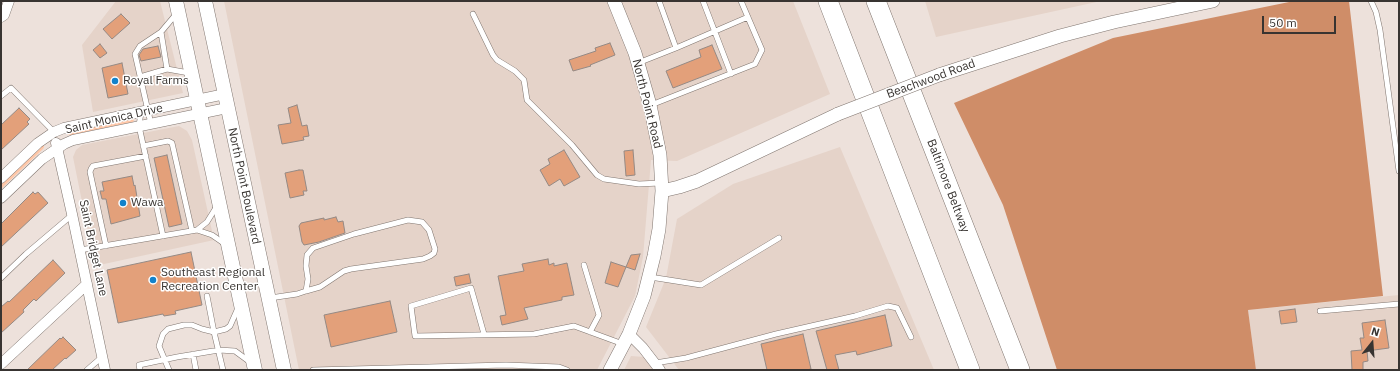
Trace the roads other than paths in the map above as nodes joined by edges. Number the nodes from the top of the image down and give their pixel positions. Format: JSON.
{"nodes":[{"id":1,"x":9,"y":1,"type":"edge"},
{"id":2,"x":205,"y":1,"type":"edge"},
{"id":3,"x":614,"y":1,"type":"edge"},
{"id":4,"x":659,"y":1,"type":"edge"},
{"id":5,"x":703,"y":1,"type":"edge"},
{"id":6,"x":741,"y":1,"type":"edge"},
{"id":7,"x":828,"y":1,"type":"edge"},
{"id":8,"x":876,"y":1,"type":"edge"},
{"id":9,"x":1213,"y":1,"type":"edge"},
{"id":10,"x":1371,"y":1,"type":"edge"},
{"id":11,"x":177,"y":6,"type":"edge"},
{"id":12,"x":473,"y":14,"type":"dead end"},
{"id":13,"x":1,"y":17,"type":"edge"},
{"id":14,"x":748,"y":18,"type":"junction"},
{"id":15,"x":715,"y":31,"type":"junction"},
{"id":16,"x":161,"y":32,"type":"junction"},
{"id":17,"x":676,"y":48,"type":"junction"},
{"id":18,"x":638,"y":63,"type":"junction"},
{"id":19,"x":167,"y":69,"type":"junction"},
{"id":20,"x":192,"y":73,"type":"junction"},
{"id":21,"x":731,"y":74,"type":"junction"},
{"id":22,"x":140,"y":77,"type":"junction"},
{"id":23,"x":1,"y":96,"type":"edge"},
{"id":24,"x":226,"y":101,"type":"junction"},
{"id":25,"x":650,"y":105,"type":"junction"},
{"id":26,"x":199,"y":106,"type":"junction"},
{"id":27,"x":145,"y":111,"type":"junction"},
{"id":28,"x":151,"y":124,"type":"junction"},
{"id":29,"x":139,"y":126,"type":"junction"},
{"id":30,"x":54,"y":132,"type":"junction"},
{"id":31,"x":143,"y":146,"type":"junction"},
{"id":32,"x":57,"y":148,"type":"junction"},
{"id":33,"x":146,"y":156,"type":"junction"},
{"id":34,"x":1399,"y":171,"type":"edge"},
{"id":35,"x":1,"y":178,"type":"edge"},
{"id":36,"x":662,"y":187,"type":"junction"},
{"id":37,"x":1,"y":198,"type":"edge"},
{"id":38,"x":219,"y":201,"type":"junction"},
{"id":39,"x":72,"y":214,"type":"junction"},
{"id":40,"x":195,"y":230,"type":"junction"},
{"id":41,"x":162,"y":236,"type":"junction"},
{"id":42,"x":779,"y":238,"type":"dead end"},
{"id":43,"x":106,"y":246,"type":"junction"},
{"id":44,"x":229,"y":247,"type":"junction"},
{"id":45,"x":80,"y":250,"type":"junction"},
{"id":46,"x":584,"y":265,"type":"dead end"},
{"id":47,"x":649,"y":276,"type":"junction"},
{"id":48,"x":1,"y":278,"type":"edge"},
{"id":49,"x":87,"y":284,"type":"junction"},
{"id":50,"x":306,"y":291,"type":"junction"},
{"id":51,"x":207,"y":296,"type":"dead end"},
{"id":52,"x":269,"y":299,"type":"junction"},
{"id":53,"x":240,"y":301,"type":"junction"},
{"id":54,"x":1399,"y":304,"type":"edge"},
{"id":55,"x":1320,"y":311,"type":"dead end"},
{"id":56,"x":214,"y":332,"type":"junction"},
{"id":57,"x":590,"y":332,"type":"junction"},
{"id":58,"x":484,"y":334,"type":"junction"},
{"id":59,"x":911,"y":337,"type":"dead end"},
{"id":60,"x":626,"y":339,"type":"junction"},
{"id":61,"x":219,"y":350,"type":"junction"},
{"id":62,"x":193,"y":354,"type":"junction"},
{"id":63,"x":102,"y":357,"type":"junction"},
{"id":64,"x":164,"y":360,"type":"junction"},
{"id":65,"x":1,"y":364,"type":"edge"},
{"id":66,"x":658,"y":367,"type":"edge"},
{"id":67,"x":255,"y":368,"type":"edge"},
{"id":68,"x":87,"y":370,"type":"edge"},
{"id":69,"x":105,"y":370,"type":"edge"},
{"id":70,"x":140,"y":370,"type":"edge"},
{"id":71,"x":169,"y":370,"type":"edge"},
{"id":72,"x":196,"y":370,"type":"edge"},
{"id":73,"x":223,"y":370,"type":"edge"},
{"id":74,"x":284,"y":370,"type":"edge"},
{"id":75,"x":315,"y":370,"type":"edge"},
{"id":76,"x":567,"y":370,"type":"edge"},
{"id":77,"x":610,"y":370,"type":"edge"},
{"id":78,"x":970,"y":370,"type":"edge"},
{"id":79,"x":1020,"y":370,"type":"edge"}],
"edges":[{"from":1,"to":13,"type":"street"},
{"from":2,"to":24,"type":"main road","name":"North Point Boulevard"},
{"from":3,"to":18,"type":"street","name":"North Point Road"},
{"from":4,"to":17,"type":"lane"},
{"from":5,"to":15,"type":"lane"},
{"from":6,"to":14,"type":"lane"},
{"from":7,"to":78,"type":"highway"},
{"from":8,"to":79,"type":"highway","name":"Baltimore Beltway"},
{"from":9,"to":36,"type":"street","name":"Beachwood Road","bridge":true},
{"from":10,"to":34,"type":"lane"},
{"from":11,"to":16,"type":"lane"},
{"from":11,"to":20,"type":"main road"},
{"from":12,"to":36,"type":"lane"},
{"from":14,"to":15,"type":"lane"},
{"from":14,"to":21,"type":"lane"},
{"from":15,"to":17,"type":"lane"},
{"from":15,"to":21,"type":"lane"},
{"from":16,"to":19,"type":"lane"},
{"from":16,"to":22,"type":"lane"},
{"from":17,"to":18,"type":"lane"},
{"from":18,"to":25,"type":"street","name":"North Point Road"},
{"from":19,"to":20,"type":"lane"},
{"from":19,"to":22,"type":"lane"},
{"from":20,"to":26,"type":"main road"},
{"from":21,"to":25,"type":"lane"},
{"from":22,"to":27,"type":"lane"},
{"from":23,"to":30,"type":"lane"},
{"from":24,"to":26,"type":"street","name":"Saint Monica Drive"},
{"from":24,"to":52,"type":"main road","name":"North Point Boulevard"},
{"from":25,"to":36,"type":"street","name":"North Point Road"},
{"from":26,"to":27,"type":"street","name":"Saint Monica Drive"},
{"from":26,"to":28,"type":"street","name":"Saint Monica Drive"},
{"from":26,"to":38,"type":"main road"},
{"from":27,"to":28,"type":"lane"},
{"from":27,"to":29,"type":"lane"},
{"from":27,"to":30,"type":"street","name":"Saint Monica Drive"},
{"from":28,"to":29,"type":"street","name":"Saint Monica Drive"},
{"from":29,"to":31,"type":"lane"},
{"from":29,"to":32,"type":"street","name":"Saint Monica Drive"},
{"from":30,"to":32,"type":"street","name":"Saint Bridget Lane"},
{"from":30,"to":35,"type":"street","name":"Saint Monica Drive"},
{"from":31,"to":33,"type":"lane"},
{"from":31,"to":40,"type":"lane"},
{"from":32,"to":37,"type":"street","name":"Saint Monica Drive"},
{"from":32,"to":39,"type":"street","name":"Saint Bridget Lane"},
{"from":33,"to":41,"type":"lane"},
{"from":33,"to":43,"type":"lane"},
{"from":36,"to":47,"type":"street","name":"North Point Road"},
{"from":38,"to":40,"type":"lane"},
{"from":38,"to":44,"type":"main road"},
{"from":39,"to":45,"type":"street","name":"Saint Bridget Lane"},
{"from":39,"to":48,"type":"lane"},
{"from":40,"to":41,"type":"lane"},
{"from":40,"to":44,"type":"lane"},
{"from":41,"to":43,"type":"lane"},
{"from":42,"to":47,"type":"lane"},
{"from":43,"to":45,"type":"lane"},
{"from":44,"to":53,"type":"main road"},
{"from":45,"to":49,"type":"street","name":"Saint Bridget Lane"},
{"from":46,"to":57,"type":"lane"},
{"from":47,"to":60,"type":"street","name":"North Point Road"},
{"from":49,"to":63,"type":"street","name":"Saint Bridget Lane"},
{"from":49,"to":65,"type":"street"},
{"from":50,"to":50,"type":"lane"},
{"from":50,"to":52,"type":"lane"},
{"from":51,"to":56,"type":"lane"},
{"from":52,"to":74,"type":"main road","name":"North Point Boulevard"},
{"from":53,"to":56,"type":"lane"},
{"from":53,"to":67,"type":"main road"},
{"from":54,"to":55,"type":"lane"},
{"from":56,"to":61,"type":"lane"},
{"from":56,"to":64,"type":"lane"},
{"from":57,"to":58,"type":"lane"},
{"from":57,"to":60,"type":"lane"},
{"from":58,"to":58,"type":"lane"},
{"from":59,"to":66,"type":"lane"},
{"from":60,"to":66,"type":"street"},
{"from":60,"to":77,"type":"street","name":"North Point Road"},
{"from":61,"to":62,"type":"lane"},
{"from":61,"to":67,"type":"lane"},
{"from":61,"to":73,"type":"lane"},
{"from":62,"to":64,"type":"lane"},
{"from":62,"to":72,"type":"lane"},
{"from":63,"to":68,"type":"lane"},
{"from":63,"to":69,"type":"street","name":"Saint Bridget Lane"},
{"from":64,"to":70,"type":"lane"},
{"from":64,"to":71,"type":"lane"},
{"from":75,"to":76,"type":"lane"}]}
